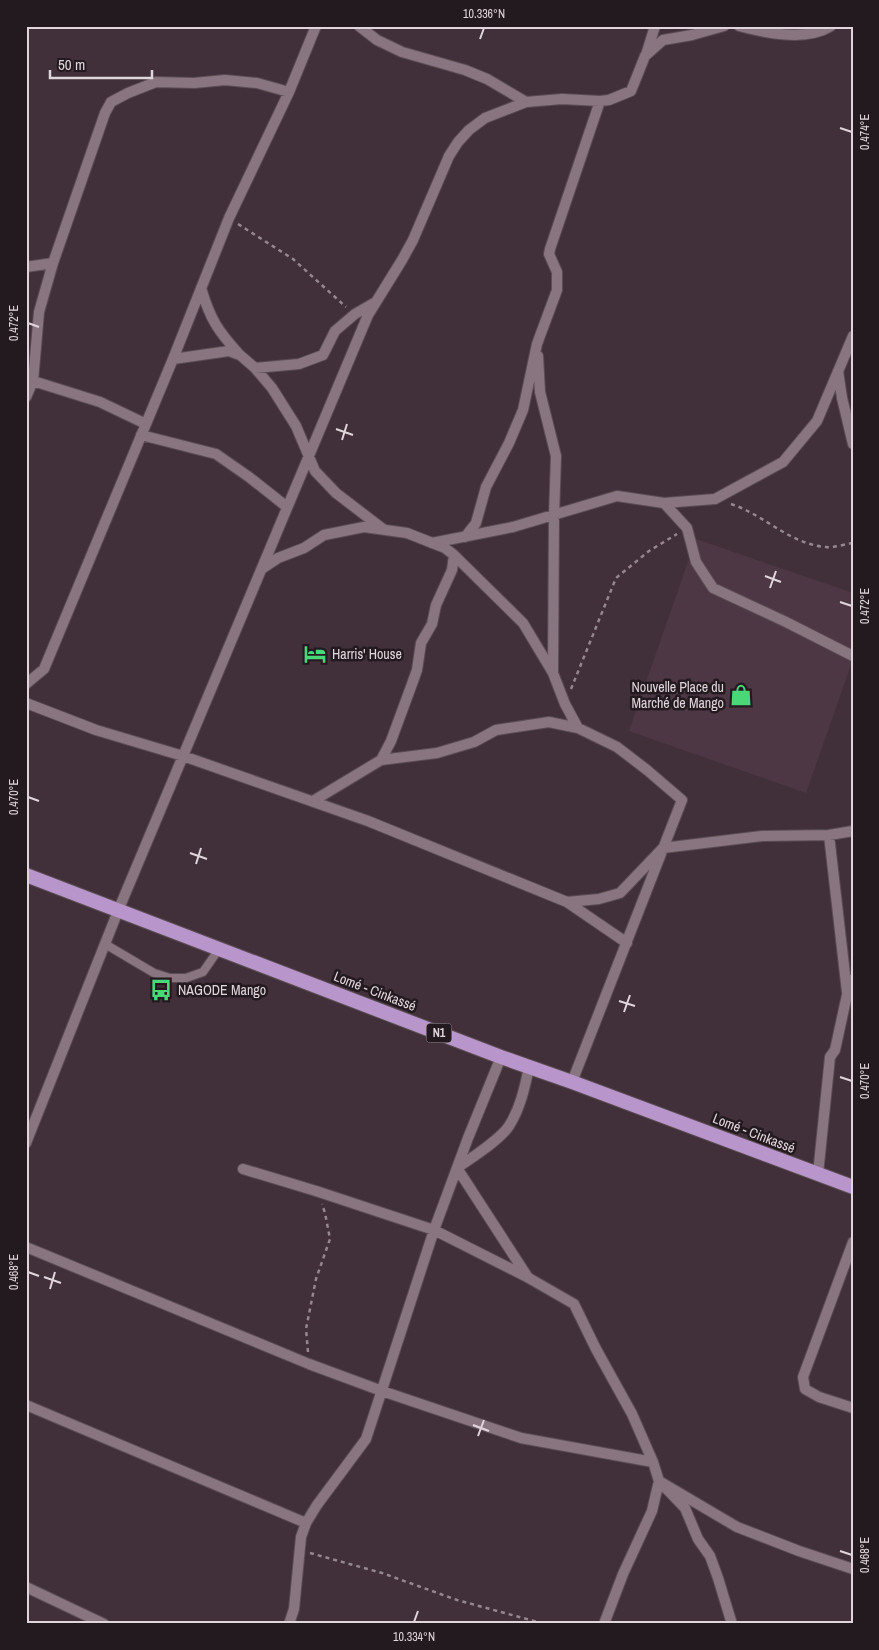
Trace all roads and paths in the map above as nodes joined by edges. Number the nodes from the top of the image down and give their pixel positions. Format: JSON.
{"nodes":[{"id":1,"x":316,"y":26,"type":"edge"},
{"id":2,"x":359,"y":26,"type":"edge"},
{"id":3,"x":655,"y":26,"type":"edge"},
{"id":4,"x":724,"y":26,"type":"edge"},
{"id":5,"x":739,"y":26,"type":"edge"},
{"id":6,"x":827,"y":27,"type":"edge"},
{"id":7,"x":645,"y":56,"type":"junction"},
{"id":8,"x":288,"y":92,"type":"junction"},
{"id":9,"x":600,"y":101,"type":"junction"},
{"id":10,"x":526,"y":102,"type":"junction"},
{"id":11,"x":229,"y":218,"type":"junction"},
{"id":12,"x":52,"y":263,"type":"junction"},
{"id":13,"x":26,"y":267,"type":"edge"},
{"id":14,"x":201,"y":288,"type":"junction"},
{"id":15,"x":375,"y":303,"type":"junction"},
{"id":16,"x":355,"y":314,"type":"junction"},
{"id":17,"x":26,"y":330,"type":"edge"},
{"id":18,"x":36,"y":336,"type":"junction"},
{"id":19,"x":853,"y":336,"type":"edge"},
{"id":20,"x":537,"y":344,"type":"junction"},
{"id":21,"x":240,"y":355,"type":"junction"},
{"id":22,"x":173,"y":359,"type":"junction"},
{"id":23,"x":255,"y":368,"type":"junction"},
{"id":24,"x":838,"y":370,"type":"junction"},
{"id":25,"x":33,"y":381,"type":"junction"},
{"id":26,"x":26,"y":397,"type":"edge"},
{"id":27,"x":146,"y":424,"type":"junction"},
{"id":28,"x":141,"y":435,"type":"junction"},
{"id":29,"x":853,"y":444,"type":"edge"},
{"id":30,"x":309,"y":454,"type":"junction"},
{"id":31,"x":715,"y":498,"type":"junction"},
{"id":32,"x":664,"y":503,"type":"junction"},
{"id":33,"x":287,"y":507,"type":"junction"},
{"id":34,"x":554,"y":516,"type":"junction"},
{"id":35,"x":687,"y":528,"type":"junction"},
{"id":36,"x":383,"y":529,"type":"junction"},
{"id":37,"x":466,"y":536,"type":"junction"},
{"id":38,"x":432,"y":543,"type":"junction"},
{"id":39,"x":853,"y":543,"type":"edge"},
{"id":40,"x":454,"y":555,"type":"junction"},
{"id":41,"x":263,"y":568,"type":"junction"},
{"id":42,"x":853,"y":656,"type":"edge"},
{"id":43,"x":553,"y":673,"type":"junction"},
{"id":44,"x":26,"y":684,"type":"edge"},
{"id":45,"x":26,"y":702,"type":"edge"},
{"id":46,"x":565,"y":704,"type":"junction"},
{"id":47,"x":578,"y":728,"type":"junction"},
{"id":48,"x":183,"y":756,"type":"junction"},
{"id":49,"x":381,"y":760,"type":"junction"},
{"id":50,"x":313,"y":801,"type":"junction"},
{"id":51,"x":853,"y":831,"type":"edge"},
{"id":52,"x":829,"y":835,"type":"junction"},
{"id":53,"x":663,"y":848,"type":"junction"},
{"id":54,"x":26,"y":875,"type":"edge"},
{"id":55,"x":567,"y":902,"type":"junction"},
{"id":56,"x":118,"y":911,"type":"junction"},
{"id":57,"x":627,"y":943,"type":"junction"},
{"id":58,"x":105,"y":944,"type":"junction"},
{"id":59,"x":220,"y":949,"type":"junction"},
{"id":60,"x":853,"y":979,"type":"edge"},
{"id":61,"x":847,"y":995,"type":"junction"},
{"id":62,"x":501,"y":1057,"type":"junction"},
{"id":63,"x":529,"y":1067,"type":"junction"},
{"id":64,"x":572,"y":1082,"type":"junction"},
{"id":65,"x":26,"y":1143,"type":"edge"},
{"id":66,"x":457,"y":1168,"type":"junction"},
{"id":67,"x":242,"y":1169,"type":"dead end"},
{"id":68,"x":818,"y":1174,"type":"junction"},
{"id":69,"x":853,"y":1187,"type":"edge"},
{"id":70,"x":316,"y":1191,"type":"junction"},
{"id":71,"x":434,"y":1230,"type":"junction"},
{"id":72,"x":853,"y":1242,"type":"edge"},
{"id":73,"x":26,"y":1247,"type":"edge"},
{"id":74,"x":527,"y":1277,"type":"junction"},
{"id":75,"x":309,"y":1364,"type":"junction"},
{"id":76,"x":382,"y":1391,"type":"junction"},
{"id":77,"x":26,"y":1405,"type":"edge"},
{"id":78,"x":853,"y":1408,"type":"edge"},
{"id":79,"x":654,"y":1462,"type":"junction"},
{"id":80,"x":659,"y":1481,"type":"junction"},
{"id":81,"x":306,"y":1523,"type":"junction"},
{"id":82,"x":300,"y":1550,"type":"junction"},
{"id":83,"x":853,"y":1569,"type":"edge"},
{"id":84,"x":26,"y":1587,"type":"edge"},
{"id":85,"x":98,"y":1623,"type":"edge"},
{"id":86,"x":289,"y":1624,"type":"edge"},
{"id":87,"x":545,"y":1624,"type":"edge"},
{"id":88,"x":604,"y":1624,"type":"edge"},
{"id":89,"x":732,"y":1624,"type":"edge"}],
"edges":[{"from":1,"to":8,"type":"street"},
{"from":2,"to":10,"type":"street"},
{"from":3,"to":7,"type":"street"},
{"from":4,"to":7,"type":"street"},
{"from":5,"to":6,"type":"street"},
{"from":7,"to":9,"type":"street"},
{"from":8,"to":11,"type":"street"},
{"from":8,"to":12,"type":"street"},
{"from":9,"to":10,"type":"street"},
{"from":9,"to":20,"type":"street"},
{"from":10,"to":15,"type":"street"},
{"from":11,"to":14,"type":"street"},
{"from":11,"to":16,"type":"path"},
{"from":12,"to":13,"type":"street"},
{"from":12,"to":18,"type":"street"},
{"from":14,"to":21,"type":"street"},
{"from":14,"to":22,"type":"street"},
{"from":15,"to":16,"type":"street"},
{"from":15,"to":30,"type":"street"},
{"from":16,"to":23,"type":"street"},
{"from":17,"to":18,"type":"street"},
{"from":18,"to":25,"type":"street"},
{"from":19,"to":24,"type":"street"},
{"from":20,"to":34,"type":"street"},
{"from":20,"to":37,"type":"street"},
{"from":21,"to":22,"type":"street"},
{"from":21,"to":23,"type":"street"},
{"from":22,"to":27,"type":"street"},
{"from":23,"to":30,"type":"street"},
{"from":24,"to":29,"type":"street"},
{"from":24,"to":31,"type":"street"},
{"from":25,"to":26,"type":"street"},
{"from":25,"to":27,"type":"street"},
{"from":27,"to":28,"type":"street"},
{"from":28,"to":33,"type":"street"},
{"from":28,"to":44,"type":"street"},
{"from":30,"to":33,"type":"street"},
{"from":30,"to":36,"type":"street"},
{"from":31,"to":32,"type":"street"},
{"from":31,"to":39,"type":"path"},
{"from":32,"to":34,"type":"street"},
{"from":32,"to":35,"type":"street"},
{"from":33,"to":41,"type":"street"},
{"from":34,"to":37,"type":"street"},
{"from":34,"to":43,"type":"street"},
{"from":35,"to":42,"type":"street"},
{"from":35,"to":46,"type":"path"},
{"from":36,"to":38,"type":"street"},
{"from":36,"to":41,"type":"street"},
{"from":37,"to":38,"type":"street"},
{"from":38,"to":40,"type":"street"},
{"from":40,"to":43,"type":"street"},
{"from":40,"to":49,"type":"street"},
{"from":41,"to":48,"type":"street"},
{"from":43,"to":46,"type":"street"},
{"from":45,"to":48,"type":"street"},
{"from":46,"to":47,"type":"street"},
{"from":47,"to":49,"type":"street"},
{"from":47,"to":53,"type":"street"},
{"from":48,"to":50,"type":"street"},
{"from":48,"to":56,"type":"street"},
{"from":49,"to":50,"type":"street"},
{"from":50,"to":55,"type":"street"},
{"from":51,"to":52,"type":"street"},
{"from":52,"to":53,"type":"street"},
{"from":52,"to":61,"type":"street"},
{"from":53,"to":55,"type":"street"},
{"from":53,"to":57,"type":"street"},
{"from":54,"to":56,"type":"highway","name":"Lomé - Cinkassé","number":"N1"},
{"from":55,"to":57,"type":"street"},
{"from":56,"to":58,"type":"street"},
{"from":56,"to":59,"type":"highway","name":"Lomé - Cinkassé","number":"N1"},
{"from":57,"to":64,"type":"street"},
{"from":58,"to":59,"type":"lane"},
{"from":58,"to":65,"type":"street"},
{"from":59,"to":62,"type":"highway","name":"Lomé - Cinkassé","number":"N1"},
{"from":60,"to":61,"type":"street"},
{"from":61,"to":68,"type":"street"},
{"from":62,"to":63,"type":"highway","name":"Lomé - Cinkassé","number":"N1"},
{"from":62,"to":66,"type":"street"},
{"from":63,"to":64,"type":"highway","name":"Lomé - Cinkassé","number":"N1"},
{"from":63,"to":66,"type":"street"},
{"from":64,"to":68,"type":"highway","name":"Lomé - Cinkassé","number":"N1"},
{"from":66,"to":71,"type":"street"},
{"from":66,"to":74,"type":"street"},
{"from":67,"to":70,"type":"street"},
{"from":68,"to":69,"type":"highway","name":"Lomé - Cinkassé","number":"N1"},
{"from":70,"to":71,"type":"street"},
{"from":70,"to":75,"type":"path"},
{"from":71,"to":74,"type":"street"},
{"from":71,"to":76,"type":"street"},
{"from":72,"to":78,"type":"street"},
{"from":73,"to":75,"type":"street"},
{"from":74,"to":79,"type":"street"},
{"from":75,"to":76,"type":"street"},
{"from":76,"to":79,"type":"street"},
{"from":76,"to":81,"type":"street"},
{"from":77,"to":81,"type":"street"},
{"from":79,"to":80,"type":"street"},
{"from":80,"to":83,"type":"street"},
{"from":80,"to":88,"type":"street"},
{"from":80,"to":89,"type":"street"},
{"from":81,"to":82,"type":"street"},
{"from":82,"to":86,"type":"street"},
{"from":82,"to":87,"type":"path"},
{"from":84,"to":85,"type":"street"}]}
